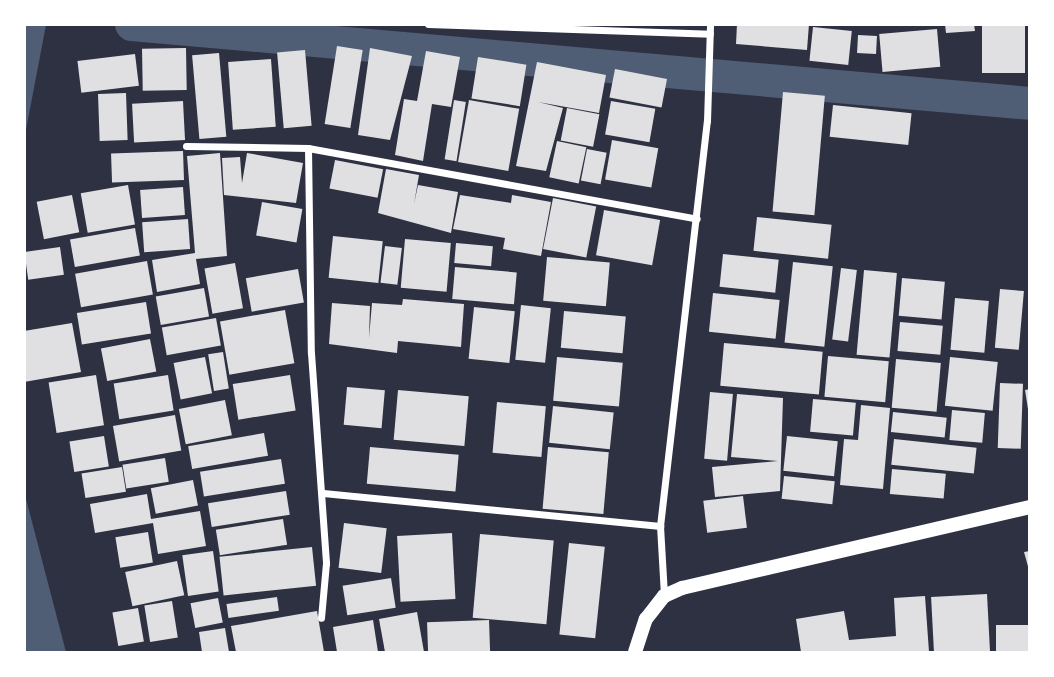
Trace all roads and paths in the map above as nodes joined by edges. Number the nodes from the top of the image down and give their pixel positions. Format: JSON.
{"nodes":[{"id":1,"x":428,"y":24,"type":"edge"},
{"id":2,"x":710,"y":24,"type":"edge"},
{"id":3,"x":709,"y":38,"type":"junction"},
{"id":4,"x":186,"y":146,"type":"dead end"},
{"id":5,"x":308,"y":148,"type":"junction"},
{"id":6,"x":697,"y":219,"type":"junction"},
{"id":7,"x":323,"y":493,"type":"junction"},
{"id":8,"x":1030,"y":508,"type":"edge"},
{"id":9,"x":660,"y":526,"type":"junction"},
{"id":10,"x":664,"y":596,"type":"junction"},
{"id":11,"x":321,"y":618,"type":"dead end"},
{"id":12,"x":635,"y":653,"type":"edge"}],
"edges":[{"from":1,"to":3,"type":"street"},
{"from":2,"to":3,"type":"street"},
{"from":3,"to":6,"type":"street"},
{"from":4,"to":5,"type":"street"},
{"from":5,"to":6,"type":"street"},
{"from":5,"to":7,"type":"street"},
{"from":6,"to":9,"type":"street"},
{"from":7,"to":9,"type":"street"},
{"from":7,"to":11,"type":"street"},
{"from":8,"to":10,"type":"main road"},
{"from":9,"to":10,"type":"street"},
{"from":10,"to":12,"type":"main road"}]}
